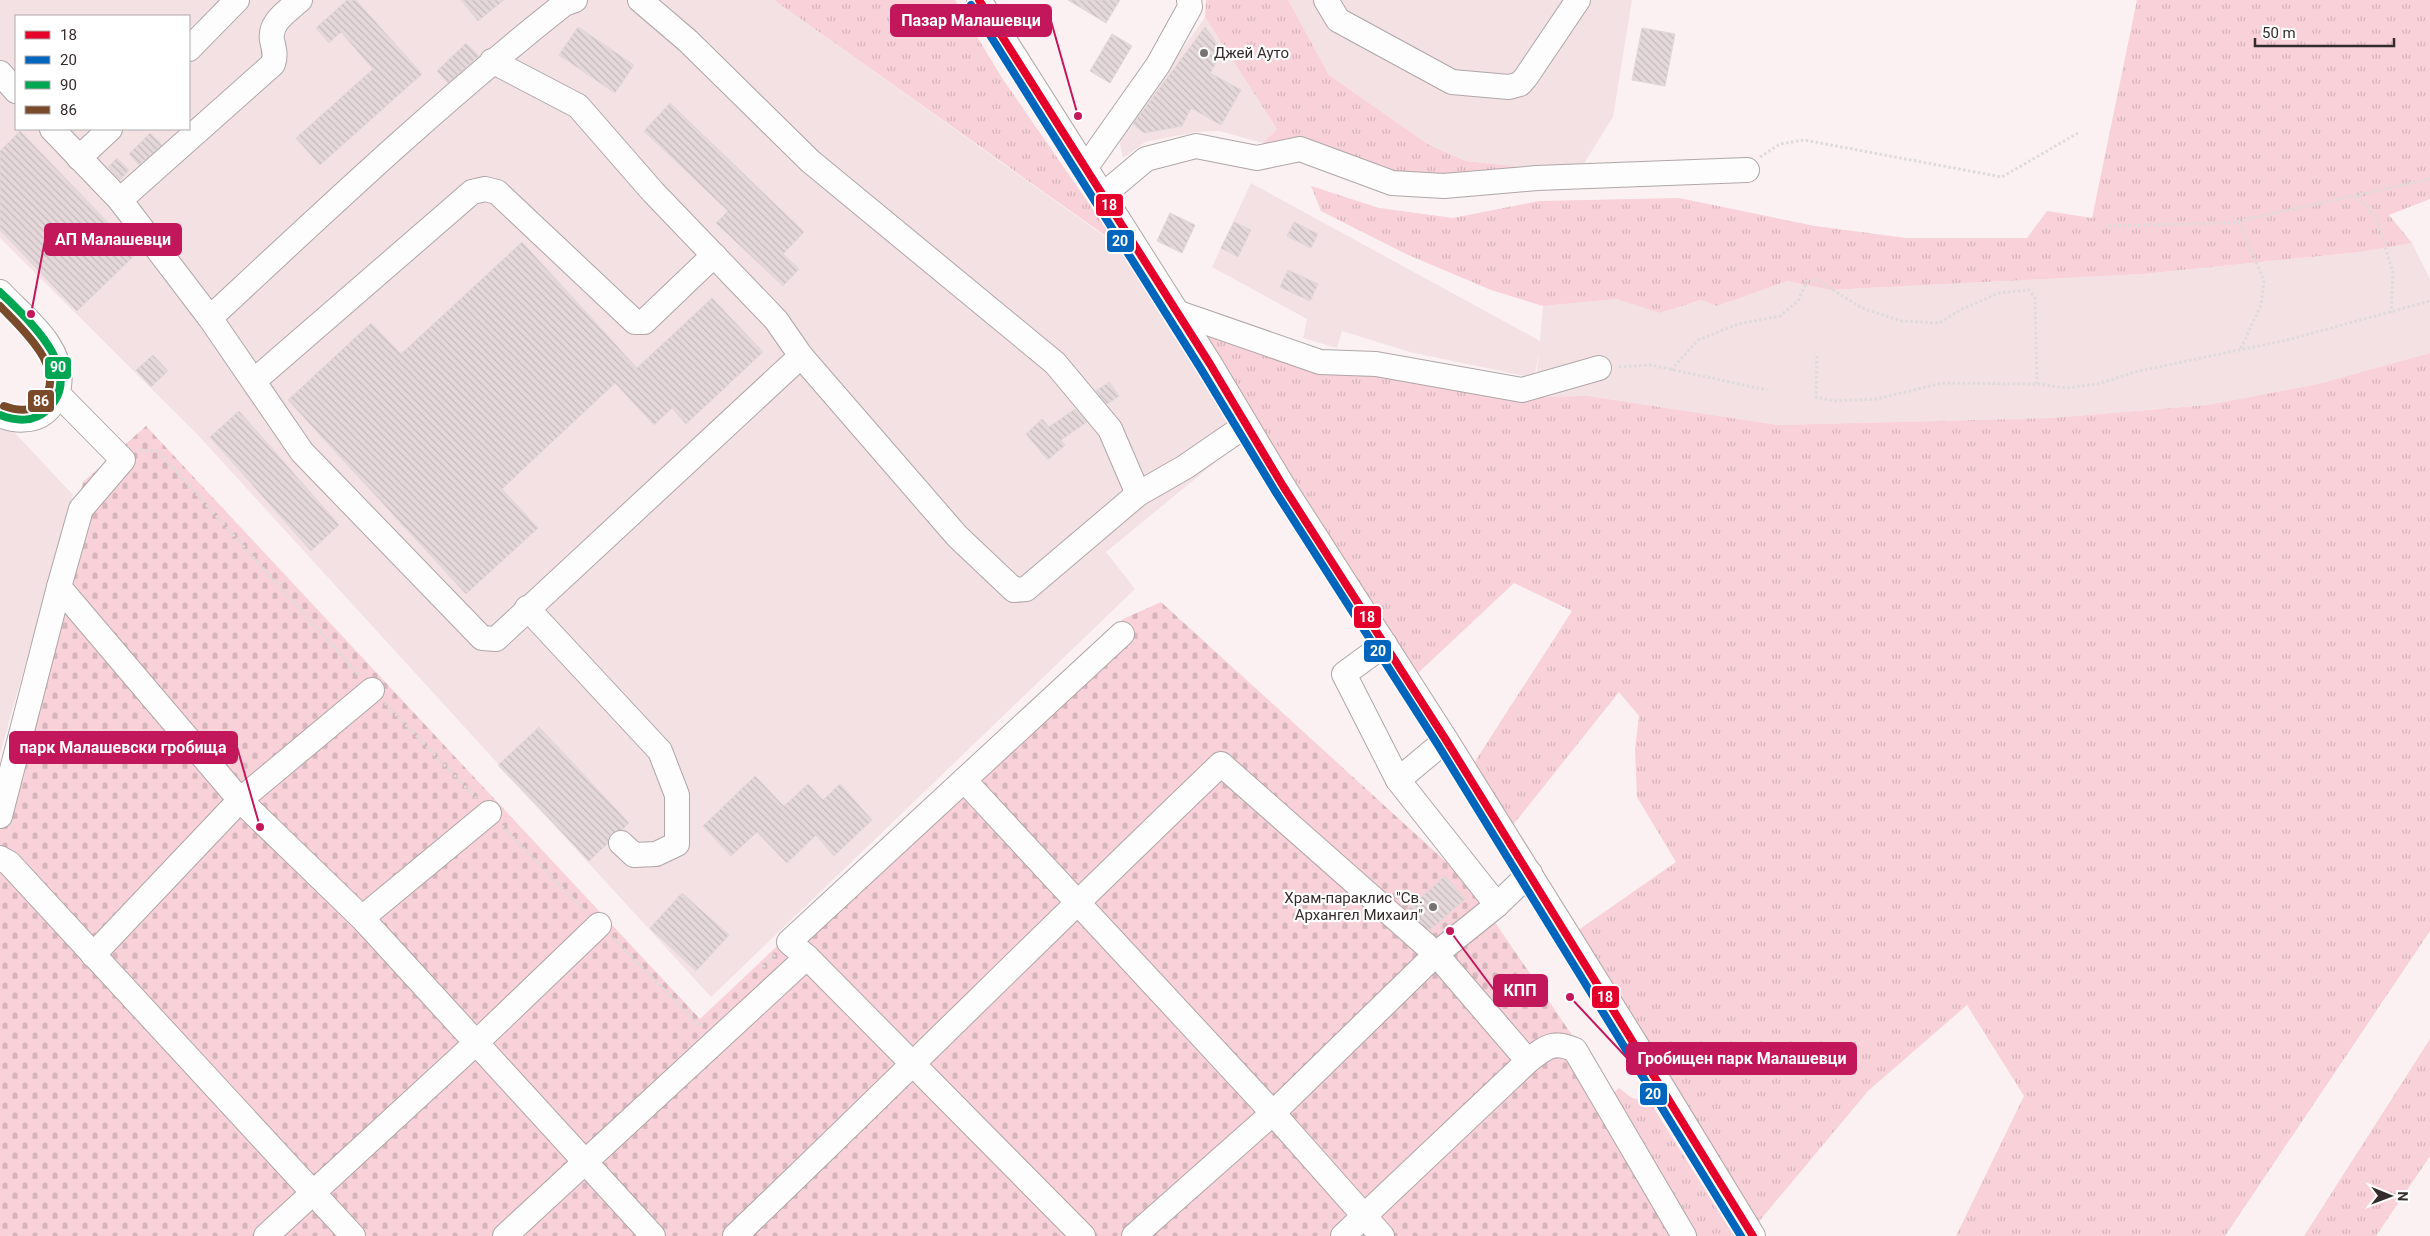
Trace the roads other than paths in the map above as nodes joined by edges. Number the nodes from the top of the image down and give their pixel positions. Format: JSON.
{"nodes":[{"id":1,"x":237,"y":0,"type":"edge"},
{"id":2,"x":300,"y":0,"type":"edge"},
{"id":3,"x":575,"y":0,"type":"edge"},
{"id":4,"x":640,"y":0,"type":"edge"},
{"id":5,"x":979,"y":0,"type":"edge"},
{"id":6,"x":1189,"y":0,"type":"edge"},
{"id":7,"x":1326,"y":0,"type":"edge"},
{"id":8,"x":1578,"y":0,"type":"edge"},
{"id":9,"x":190,"y":48,"type":"edge"},
{"id":10,"x":492,"y":61,"type":"junction"},
{"id":11,"x":0,"y":74,"type":"edge"},
{"id":12,"x":15,"y":90,"type":"edge"},
{"id":13,"x":53,"y":130,"type":"edge"},
{"id":14,"x":109,"y":130,"type":"edge"},
{"id":15,"x":80,"y":158,"type":"junction"},
{"id":16,"x":1086,"y":167,"type":"junction"},
{"id":17,"x":1747,"y":170,"type":"road end"},
{"id":18,"x":1103,"y":194,"type":"junction"},
{"id":19,"x":120,"y":200,"type":"junction"},
{"id":20,"x":714,"y":255,"type":"junction"},
{"id":21,"x":0,"y":292,"type":"edge"},
{"id":22,"x":1176,"y":312,"type":"junction"},
{"id":23,"x":210,"y":318,"type":"junction"},
{"id":24,"x":801,"y":356,"type":"junction"},
{"id":25,"x":1599,"y":368,"type":"road end"},
{"id":26,"x":254,"y":381,"type":"junction"},
{"id":27,"x":57,"y":393,"type":"junction"},
{"id":28,"x":0,"y":415,"type":"edge"},
{"id":29,"x":1246,"y":425,"type":"junction"},
{"id":30,"x":1138,"y":494,"type":"junction"},
{"id":31,"x":59,"y":587,"type":"junction"},
{"id":32,"x":527,"y":608,"type":"junction"},
{"id":33,"x":1122,"y":634,"type":"dead end"},
{"id":34,"x":1385,"y":644,"type":"junction"},
{"id":35,"x":372,"y":690,"type":"road end"},
{"id":36,"x":1446,"y":740,"type":"junction"},
{"id":37,"x":964,"y":780,"type":"junction"},
{"id":38,"x":1398,"y":780,"type":"junction"},
{"id":39,"x":240,"y":800,"type":"junction"},
{"id":40,"x":489,"y":813,"type":"road end"},
{"id":41,"x":0,"y":816,"type":"edge"},
{"id":42,"x":621,"y":843,"type":"dead end"},
{"id":43,"x":0,"y":858,"type":"edge"},
{"id":44,"x":1530,"y":873,"type":"junction"},
{"id":45,"x":1076,"y":902,"type":"junction"},
{"id":46,"x":1497,"y":905,"type":"junction"},
{"id":47,"x":362,"y":918,"type":"junction"},
{"id":48,"x":599,"y":925,"type":"road end"},
{"id":49,"x":1436,"y":954,"type":"junction"},
{"id":50,"x":93,"y":955,"type":"junction"},
{"id":51,"x":807,"y":956,"type":"junction"},
{"id":52,"x":477,"y":1042,"type":"junction"},
{"id":53,"x":1528,"y":1061,"type":"junction"},
{"id":54,"x":914,"y":1064,"type":"junction"},
{"id":55,"x":1273,"y":1112,"type":"junction"},
{"id":56,"x":583,"y":1161,"type":"junction"},
{"id":57,"x":313,"y":1191,"type":"junction"},
{"id":58,"x":1364,"y":1217,"type":"junction"},
{"id":59,"x":266,"y":1236,"type":"edge"},
{"id":60,"x":353,"y":1236,"type":"edge"},
{"id":61,"x":505,"y":1236,"type":"edge"},
{"id":62,"x":653,"y":1236,"type":"edge"},
{"id":63,"x":735,"y":1236,"type":"edge"},
{"id":64,"x":1083,"y":1236,"type":"edge"},
{"id":65,"x":1134,"y":1236,"type":"edge"},
{"id":66,"x":1343,"y":1236,"type":"edge"},
{"id":67,"x":1382,"y":1236,"type":"edge"},
{"id":68,"x":1684,"y":1236,"type":"edge"},
{"id":69,"x":1753,"y":1236,"type":"edge"}],
"edges":[{"from":1,"to":9,"type":"street"},
{"from":2,"to":19,"type":"street"},
{"from":3,"to":10,"type":"street"},
{"from":4,"to":30,"type":"street"},
{"from":5,"to":16,"type":"street"},
{"from":6,"to":16,"type":"street"},
{"from":7,"to":8,"type":"street"},
{"from":10,"to":20,"type":"street"},
{"from":10,"to":23,"type":"street"},
{"from":11,"to":12,"type":"street"},
{"from":13,"to":15,"type":"street"},
{"from":14,"to":15,"type":"street"},
{"from":15,"to":19,"type":"street"},
{"from":16,"to":18,"type":"street"},
{"from":17,"to":18,"type":"street"},
{"from":18,"to":22,"type":"street"},
{"from":19,"to":23,"type":"street"},
{"from":20,"to":24,"type":"street"},
{"from":20,"to":26,"type":"street"},
{"from":21,"to":27,"type":"street"},
{"from":22,"to":25,"type":"street"},
{"from":22,"to":29,"type":"street"},
{"from":23,"to":26,"type":"street"},
{"from":24,"to":30,"type":"street"},
{"from":24,"to":32,"type":"street"},
{"from":26,"to":32,"type":"street"},
{"from":27,"to":28,"type":"street"},
{"from":27,"to":31,"type":"street"},
{"from":29,"to":30,"type":"street"},
{"from":29,"to":34,"type":"street"},
{"from":31,"to":39,"type":"street"},
{"from":31,"to":41,"type":"street"},
{"from":32,"to":42,"type":"street"},
{"from":33,"to":37,"type":"street"},
{"from":34,"to":36,"type":"street"},
{"from":34,"to":38,"type":"street"},
{"from":35,"to":39,"type":"street"},
{"from":36,"to":38,"type":"street"},
{"from":36,"to":44,"type":"street"},
{"from":37,"to":45,"type":"street"},
{"from":37,"to":51,"type":"street"},
{"from":38,"to":46,"type":"street"},
{"from":39,"to":47,"type":"street"},
{"from":39,"to":50,"type":"street"},
{"from":40,"to":47,"type":"street"},
{"from":43,"to":50,"type":"street"},
{"from":44,"to":46,"type":"street"},
{"from":44,"to":69,"type":"street"},
{"from":45,"to":49,"type":"street"},
{"from":45,"to":54,"type":"street"},
{"from":45,"to":55,"type":"street"},
{"from":46,"to":49,"type":"street"},
{"from":47,"to":52,"type":"street"},
{"from":48,"to":52,"type":"street"},
{"from":49,"to":53,"type":"street"},
{"from":49,"to":55,"type":"street"},
{"from":50,"to":57,"type":"street"},
{"from":51,"to":54,"type":"street"},
{"from":51,"to":56,"type":"street"},
{"from":52,"to":56,"type":"street"},
{"from":52,"to":57,"type":"street"},
{"from":53,"to":58,"type":"street"},
{"from":53,"to":68,"type":"street"},
{"from":54,"to":63,"type":"street"},
{"from":54,"to":64,"type":"street"},
{"from":55,"to":58,"type":"street"},
{"from":55,"to":65,"type":"street"},
{"from":56,"to":61,"type":"street"},
{"from":56,"to":62,"type":"street"},
{"from":57,"to":59,"type":"street"},
{"from":57,"to":60,"type":"street"},
{"from":58,"to":66,"type":"street"},
{"from":58,"to":67,"type":"street"}]}
